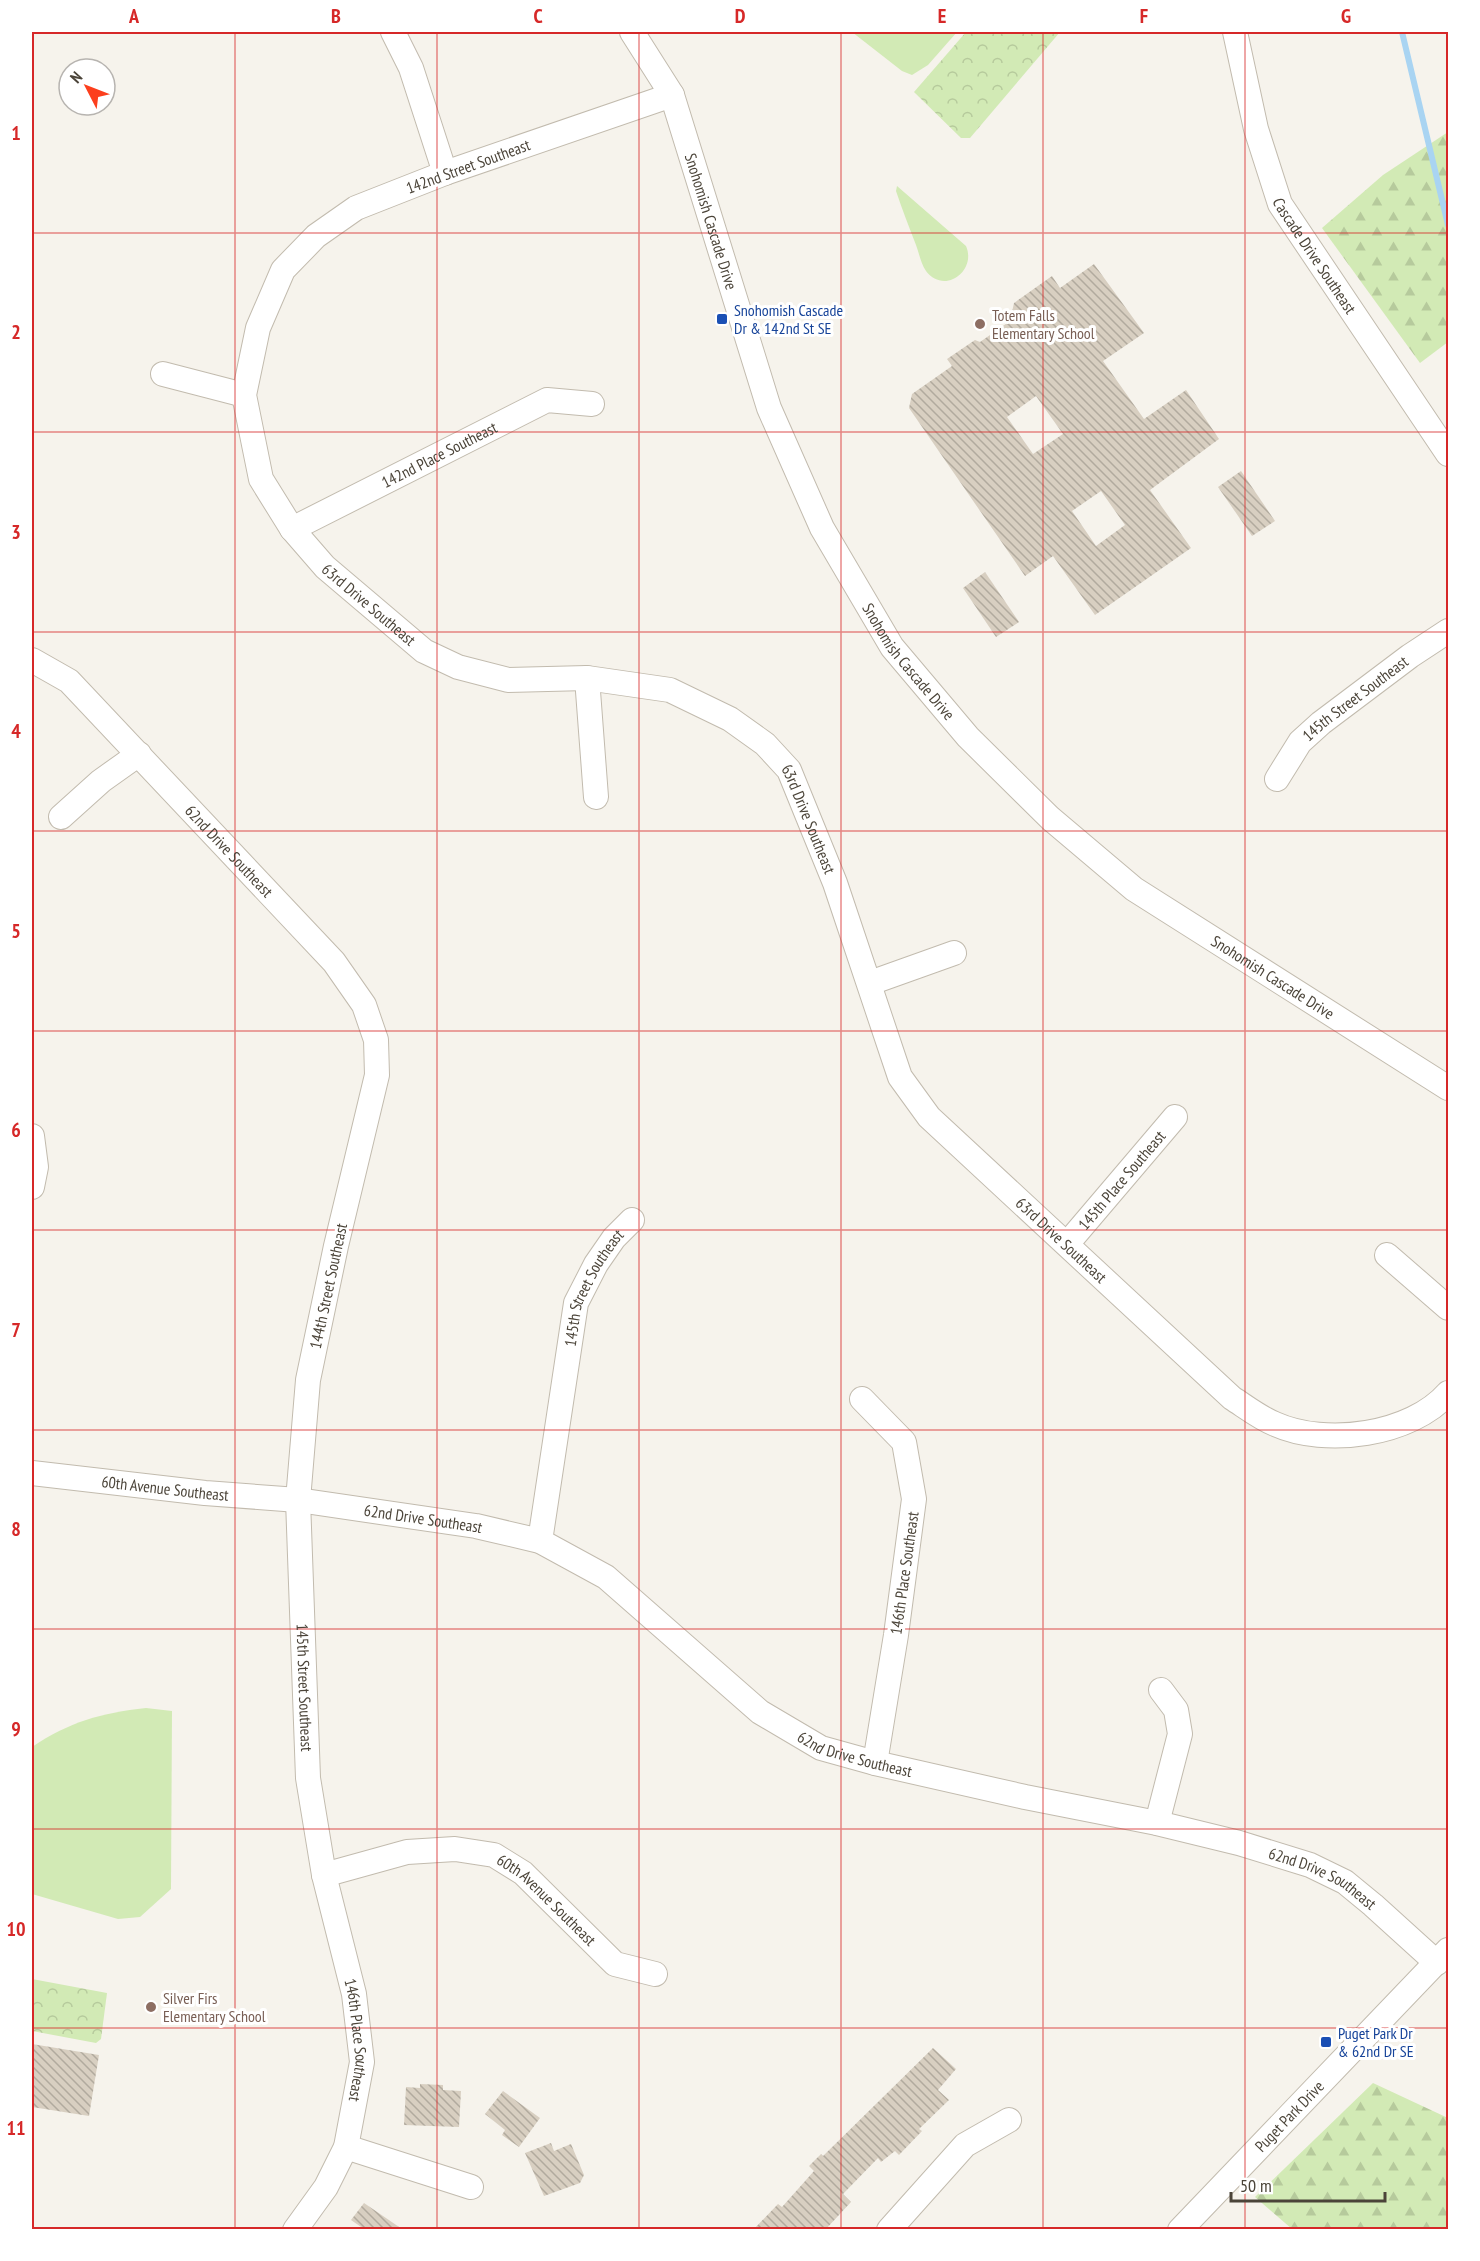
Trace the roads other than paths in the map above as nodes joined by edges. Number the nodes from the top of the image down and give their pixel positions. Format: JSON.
{"nodes":[{"id":1,"x":393,"y":32,"type":"edge"},
{"id":2,"x":632,"y":32,"type":"edge"},
{"id":3,"x":1235,"y":32,"type":"edge"},
{"id":4,"x":672,"y":95,"type":"junction"},
{"id":5,"x":445,"y":173,"type":"junction"},
{"id":6,"x":283,"y":270,"type":"joint"},
{"id":7,"x":163,"y":374,"type":"dead end"},
{"id":8,"x":244,"y":395,"type":"junction"},
{"id":9,"x":592,"y":404,"type":"dead end"},
{"id":10,"x":1449,"y":454,"type":"edge"},
{"id":11,"x":292,"y":529,"type":"junction"},
{"id":12,"x":1449,"y":631,"type":"edge"},
{"id":13,"x":32,"y":660,"type":"edge"},
{"id":14,"x":586,"y":678,"type":"junction"},
{"id":15,"x":139,"y":754,"type":"junction"},
{"id":16,"x":1277,"y":779,"type":"dead end"},
{"id":17,"x":596,"y":797,"type":"dead end"},
{"id":18,"x":61,"y":817,"type":"dead end"},
{"id":19,"x":954,"y":953,"type":"dead end"},
{"id":20,"x":870,"y":983,"type":"junction"},
{"id":21,"x":377,"y":1076,"type":"joint"},
{"id":22,"x":1449,"y":1088,"type":"edge"},
{"id":23,"x":1176,"y":1117,"type":"dead end"},
{"id":24,"x":32,"y":1137,"type":"edge"},
{"id":25,"x":32,"y":1187,"type":"edge"},
{"id":26,"x":633,"y":1220,"type":"dead end"},
{"id":27,"x":1067,"y":1244,"type":"junction"},
{"id":28,"x":1387,"y":1255,"type":"dead end"},
{"id":29,"x":1449,"y":1308,"type":"edge"},
{"id":30,"x":1449,"y":1393,"type":"edge"},
{"id":31,"x":862,"y":1400,"type":"dead end"},
{"id":32,"x":32,"y":1473,"type":"edge"},
{"id":33,"x":298,"y":1500,"type":"junction"},
{"id":34,"x":540,"y":1541,"type":"junction"},
{"id":35,"x":1161,"y":1690,"type":"dead end"},
{"id":36,"x":875,"y":1763,"type":"junction"},
{"id":37,"x":1157,"y":1823,"type":"junction"},
{"id":38,"x":324,"y":1875,"type":"junction"},
{"id":39,"x":1443,"y":1957,"type":"edge"},
{"id":40,"x":655,"y":1974,"type":"dead end"},
{"id":41,"x":1009,"y":2120,"type":"dead end"},
{"id":42,"x":346,"y":2146,"type":"junction"},
{"id":43,"x":471,"y":2187,"type":"dead end"},
{"id":44,"x":295,"y":2229,"type":"edge"},
{"id":45,"x":889,"y":2229,"type":"edge"},
{"id":46,"x":1180,"y":2229,"type":"edge"}],
"edges":[{"from":1,"to":5,"type":"street"},
{"from":2,"to":4,"type":"street","name":"Snohomish Cascade Drive"},
{"from":3,"to":10,"type":"street","name":"Cascade Drive Southeast"},
{"from":4,"to":5,"type":"street","name":"142nd Street Southeast"},
{"from":4,"to":22,"type":"street","name":"Snohomish Cascade Drive"},
{"from":5,"to":6,"type":"street","name":"142nd Street Southeast"},
{"from":6,"to":8,"type":"street","name":"63rd Drive Southeast"},
{"from":7,"to":8,"type":"street"},
{"from":8,"to":11,"type":"street","name":"63rd Drive Southeast"},
{"from":9,"to":11,"type":"street","name":"142nd Place Southeast"},
{"from":11,"to":14,"type":"street","name":"63rd Drive Southeast"},
{"from":12,"to":16,"type":"street","name":"145th Street Southeast"},
{"from":13,"to":15,"type":"street","name":"62nd Drive Southeast"},
{"from":14,"to":17,"type":"street"},
{"from":14,"to":20,"type":"street","name":"63rd Drive Southeast"},
{"from":15,"to":18,"type":"street"},
{"from":15,"to":21,"type":"street","name":"62nd Drive Southeast"},
{"from":19,"to":20,"type":"street"},
{"from":20,"to":27,"type":"street","name":"63rd Drive Southeast"},
{"from":21,"to":33,"type":"street","name":"144th Street Southeast"},
{"from":23,"to":27,"type":"street","name":"145th Place Southeast"},
{"from":24,"to":25,"type":"street"},
{"from":26,"to":34,"type":"street","name":"145th Street Southeast"},
{"from":27,"to":30,"type":"street","name":"63rd Drive Southeast"},
{"from":28,"to":29,"type":"street"},
{"from":31,"to":36,"type":"street","name":"146th Place Southeast"},
{"from":32,"to":33,"type":"street","name":"60th Avenue Southeast"},
{"from":33,"to":34,"type":"street","name":"62nd Drive Southeast"},
{"from":33,"to":38,"type":"street","name":"145th Street Southeast"},
{"from":34,"to":36,"type":"street","name":"62nd Drive Southeast"},
{"from":35,"to":37,"type":"street"},
{"from":36,"to":37,"type":"street","name":"62nd Drive Southeast"},
{"from":37,"to":39,"type":"street","name":"62nd Drive Southeast"},
{"from":38,"to":40,"type":"street","name":"60th Avenue Southeast"},
{"from":38,"to":42,"type":"street","name":"146th Place Southeast"},
{"from":39,"to":46,"type":"street","name":"Puget Park Drive"},
{"from":41,"to":45,"type":"street"},
{"from":42,"to":43,"type":"street"},
{"from":42,"to":44,"type":"street","name":"146th Place Southeast"}]}
